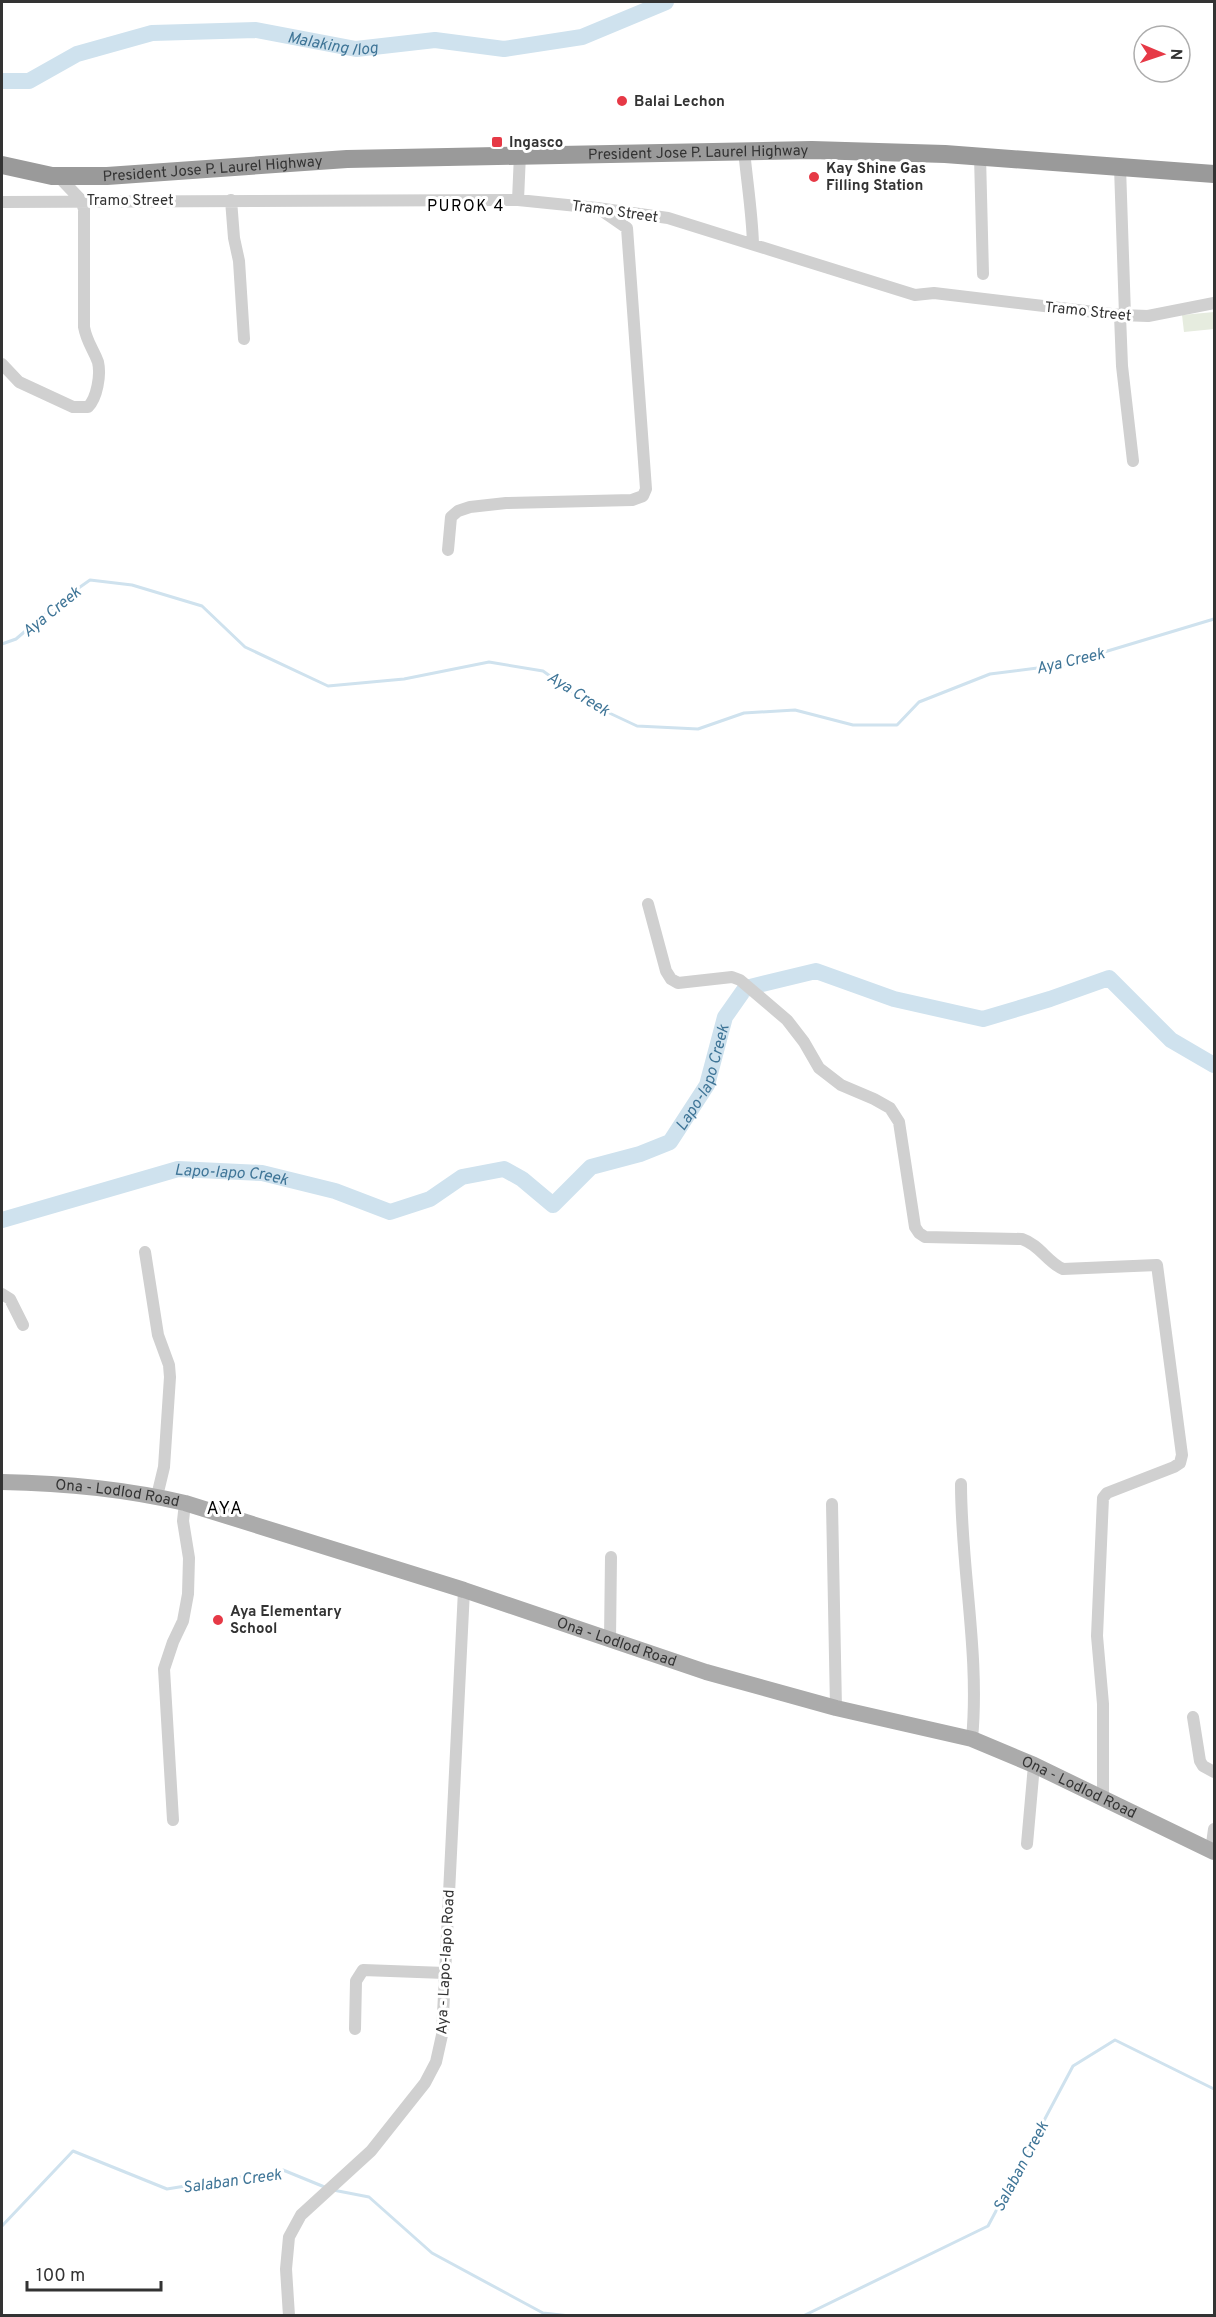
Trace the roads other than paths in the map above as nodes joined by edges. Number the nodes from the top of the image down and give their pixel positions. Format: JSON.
{"nodes":[{"id":1,"x":744,"y":150,"type":"junction"},
{"id":2,"x":519,"y":154,"type":"junction"},
{"id":3,"x":980,"y":156,"type":"junction"},
{"id":4,"x":2,"y":165,"type":"edge"},
{"id":5,"x":1120,"y":167,"type":"junction"},
{"id":6,"x":1215,"y":174,"type":"edge"},
{"id":7,"x":59,"y":177,"type":"junction"},
{"id":8,"x":81,"y":200,"type":"junction"},
{"id":9,"x":231,"y":200,"type":"junction"},
{"id":10,"x":518,"y":200,"type":"junction"},
{"id":11,"x":2,"y":202,"type":"edge"},
{"id":12,"x":597,"y":208,"type":"junction"},
{"id":13,"x":753,"y":244,"type":"junction"},
{"id":14,"x":983,"y":274,"type":"dead end"},
{"id":15,"x":1215,"y":303,"type":"edge"},
{"id":16,"x":1123,"y":315,"type":"junction"},
{"id":17,"x":244,"y":339,"type":"dead end"},
{"id":18,"x":2,"y":364,"type":"edge"},
{"id":19,"x":1133,"y":461,"type":"dead end"},
{"id":20,"x":448,"y":550,"type":"dead end"},
{"id":21,"x":648,"y":904,"type":"dead end"},
{"id":22,"x":145,"y":1252,"type":"dead end"},
{"id":23,"x":2,"y":1294,"type":"edge"},
{"id":24,"x":22,"y":1325,"type":"dead end"},
{"id":25,"x":2,"y":1482,"type":"edge"},
{"id":26,"x":961,"y":1484,"type":"dead end"},
{"id":27,"x":157,"y":1496,"type":"junction"},
{"id":28,"x":185,"y":1503,"type":"junction"},
{"id":29,"x":832,"y":1504,"type":"dead end"},
{"id":30,"x":611,"y":1557,"type":"dead end"},
{"id":31,"x":464,"y":1590,"type":"junction"},
{"id":32,"x":610,"y":1639,"type":"junction"},
{"id":33,"x":836,"y":1708,"type":"junction"},
{"id":34,"x":1193,"y":1717,"type":"dead end"},
{"id":35,"x":972,"y":1739,"type":"junction"},
{"id":36,"x":1034,"y":1765,"type":"junction"},
{"id":37,"x":1215,"y":1772,"type":"edge"},
{"id":38,"x":1103,"y":1798,"type":"junction"},
{"id":39,"x":172,"y":1820,"type":"dead end"},
{"id":40,"x":1215,"y":1829,"type":"edge"},
{"id":41,"x":1027,"y":1844,"type":"dead end"},
{"id":42,"x":1213,"y":1851,"type":"edge"},
{"id":43,"x":445,"y":1973,"type":"junction"},
{"id":44,"x":355,"y":2029,"type":"dead end"},
{"id":45,"x":289,"y":2316,"type":"edge"}],
"edges":[{"from":1,"to":2,"type":"highway","name":"President Jose P. Laurel Highway"},
{"from":1,"to":3,"type":"highway","name":"President Jose P. Laurel Highway"},
{"from":1,"to":13,"type":"street"},
{"from":2,"to":7,"type":"highway","name":"President Jose P. Laurel Highway"},
{"from":2,"to":10,"type":"street"},
{"from":3,"to":5,"type":"highway","name":"President Jose P. Laurel Highway"},
{"from":3,"to":14,"type":"street"},
{"from":4,"to":7,"type":"highway","name":"President Jose P. Laurel Highway"},
{"from":5,"to":6,"type":"highway","name":"President Jose P. Laurel Highway"},
{"from":5,"to":16,"type":"street"},
{"from":7,"to":8,"type":"street"},
{"from":8,"to":9,"type":"street","name":"Tramo Street"},
{"from":8,"to":11,"type":"street","name":"Tramo Street"},
{"from":8,"to":18,"type":"street"},
{"from":9,"to":10,"type":"street","name":"Tramo Street"},
{"from":9,"to":17,"type":"street"},
{"from":10,"to":12,"type":"street","name":"Tramo Street"},
{"from":12,"to":13,"type":"street","name":"Tramo Street"},
{"from":12,"to":20,"type":"street"},
{"from":13,"to":16,"type":"street","name":"Tramo Street"},
{"from":15,"to":16,"type":"street","name":"Tramo Street"},
{"from":16,"to":19,"type":"street"},
{"from":21,"to":38,"type":"street"},
{"from":22,"to":27,"type":"street"},
{"from":23,"to":24,"type":"street"},
{"from":25,"to":27,"type":"main road","name":"Ona - Lodlod Road"},
{"from":26,"to":35,"type":"street"},
{"from":27,"to":28,"type":"main road","name":"Ona - Lodlod Road"},
{"from":28,"to":31,"type":"main road","name":"Ona - Lodlod Road"},
{"from":28,"to":39,"type":"street"},
{"from":29,"to":33,"type":"street"},
{"from":30,"to":32,"type":"street"},
{"from":31,"to":32,"type":"main road","name":"Ona - Lodlod Road"},
{"from":31,"to":43,"type":"street","name":"Aya - Lapo-lapo Road"},
{"from":32,"to":33,"type":"main road","name":"Ona - Lodlod Road"},
{"from":33,"to":35,"type":"main road","name":"Ona - Lodlod Road"},
{"from":34,"to":37,"type":"street"},
{"from":35,"to":36,"type":"main road","name":"Ona - Lodlod Road"},
{"from":36,"to":38,"type":"main road","name":"Ona - Lodlod Road"},
{"from":36,"to":41,"type":"street"},
{"from":38,"to":42,"type":"main road","name":"Ona - Lodlod Road"},
{"from":40,"to":42,"type":"street"},
{"from":43,"to":44,"type":"street"},
{"from":43,"to":45,"type":"street","name":"Aya - Lapo-lapo Road"}]}
